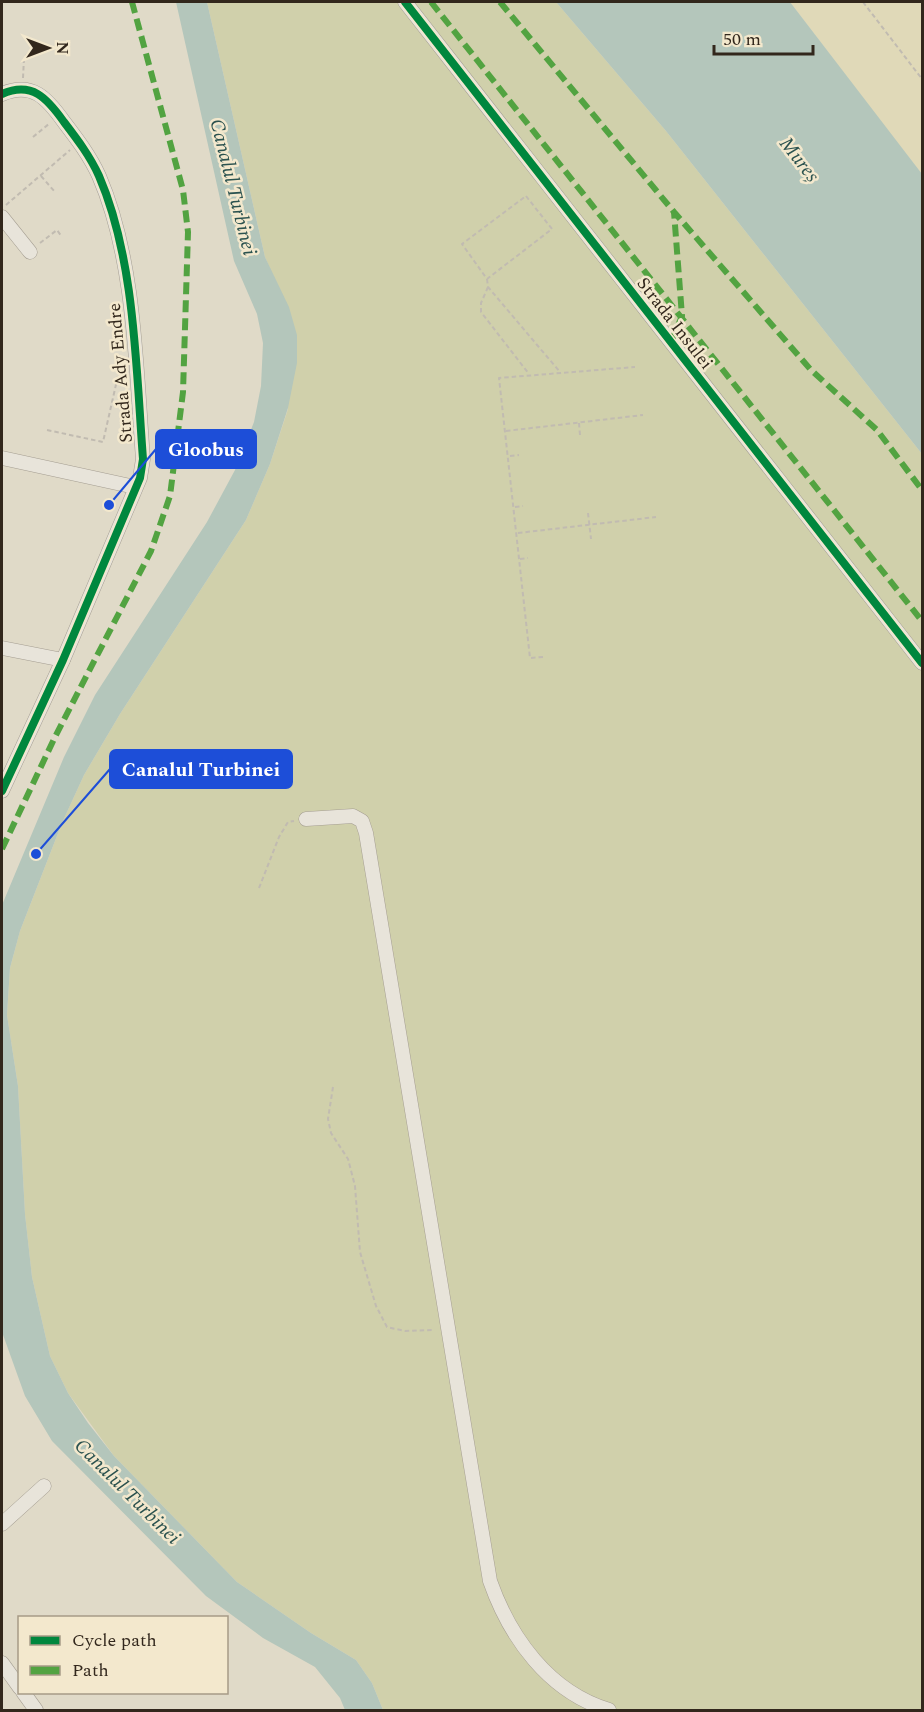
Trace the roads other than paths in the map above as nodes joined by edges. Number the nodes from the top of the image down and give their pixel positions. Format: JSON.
{"nodes":[{"id":1,"x":405,"y":2,"type":"edge"},
{"id":2,"x":2,"y":94,"type":"edge"},
{"id":3,"x":2,"y":217,"type":"edge"},
{"id":4,"x":30,"y":252,"type":"road end"},
{"id":5,"x":2,"y":458,"type":"edge"},
{"id":6,"x":135,"y":488,"type":"junction"},
{"id":7,"x":2,"y":648,"type":"edge"},
{"id":8,"x":63,"y":660,"type":"junction"},
{"id":9,"x":922,"y":663,"type":"edge"},
{"id":10,"x":2,"y":791,"type":"edge"},
{"id":11,"x":306,"y":819,"type":"road end"},
{"id":12,"x":44,"y":1486,"type":"dead end"},
{"id":13,"x":2,"y":1524,"type":"edge"},
{"id":14,"x":2,"y":1663,"type":"edge"},
{"id":15,"x":18,"y":1685,"type":"edge"},
{"id":16,"x":24,"y":1694,"type":"edge"},
{"id":17,"x":36,"y":1710,"type":"edge"},
{"id":18,"x":609,"y":1710,"type":"edge"}],
"edges":[{"from":1,"to":9,"type":"street","name":"Strada Insulei"},
{"from":2,"to":6,"type":"street","name":"Strada Ady Endre"},
{"from":3,"to":4,"type":"street"},
{"from":5,"to":6,"type":"street"},
{"from":6,"to":8,"type":"street","name":"Strada Ady Endre"},
{"from":7,"to":8,"type":"street"},
{"from":8,"to":10,"type":"street","name":"Strada Ady Endre"},
{"from":11,"to":18,"type":"street"},
{"from":12,"to":13,"type":"street"},
{"from":14,"to":15,"type":"street"},
{"from":16,"to":17,"type":"street"}]}
